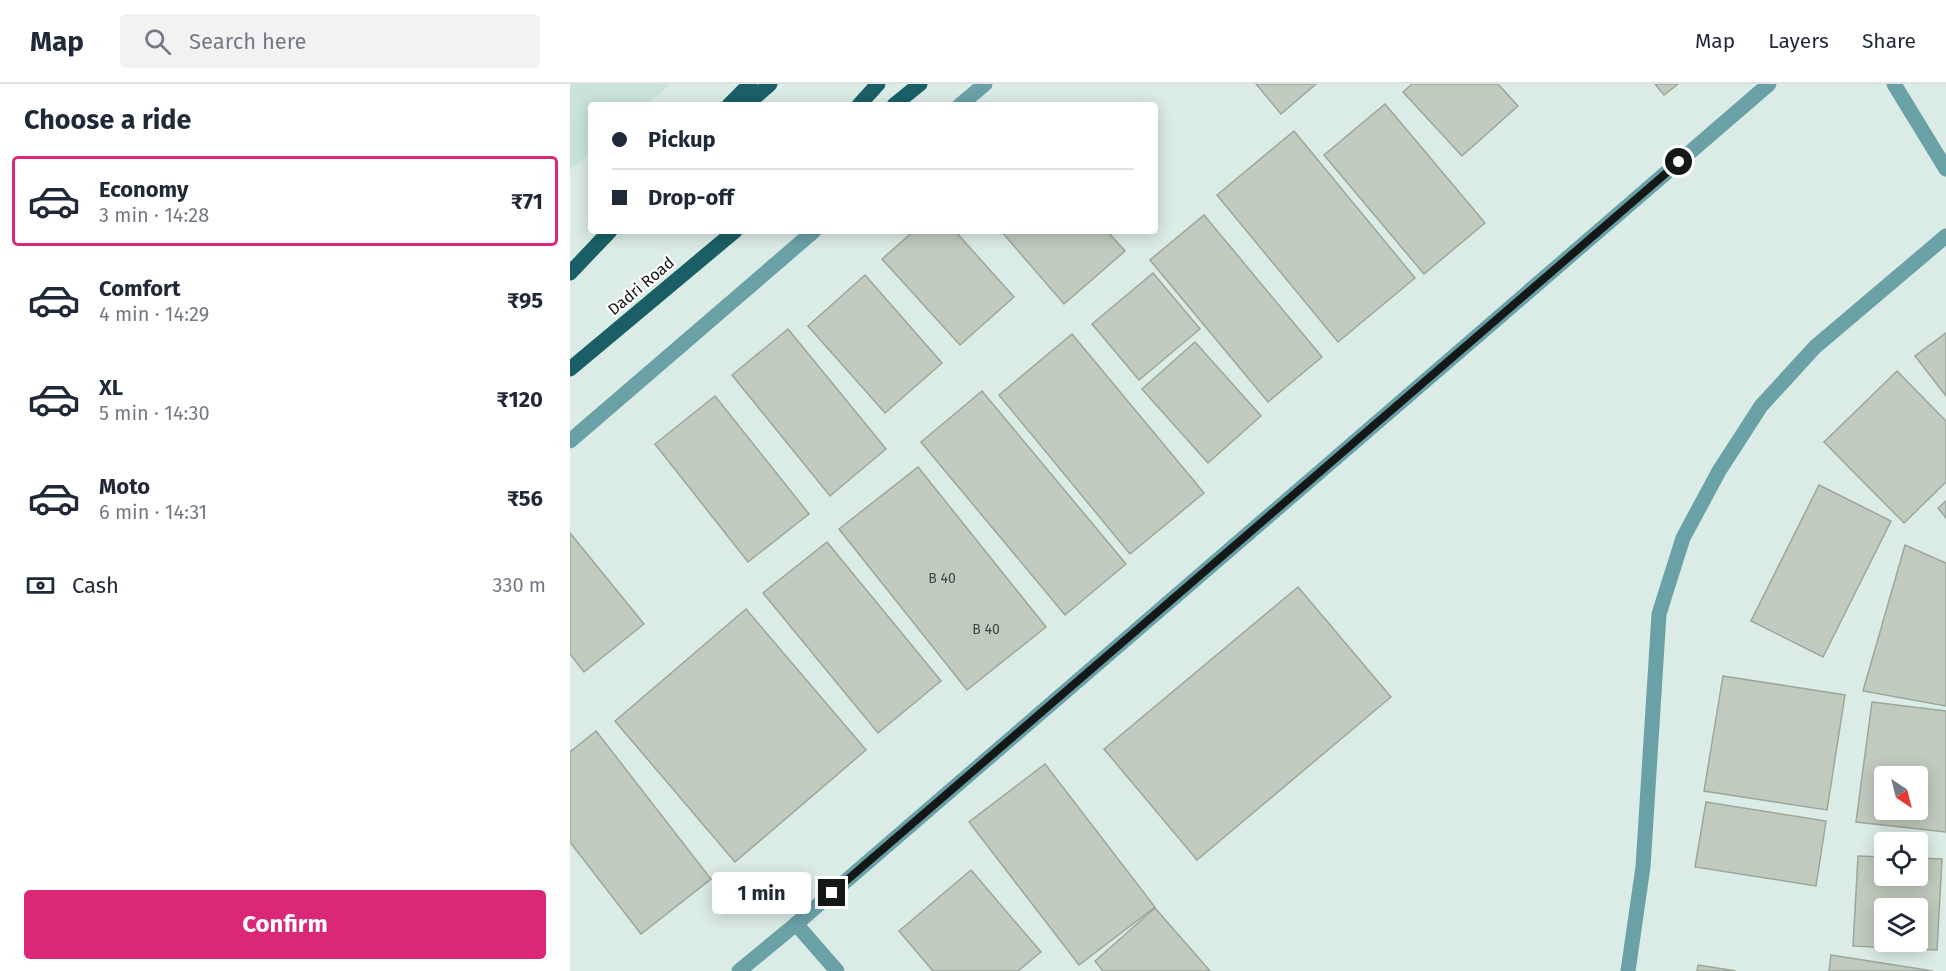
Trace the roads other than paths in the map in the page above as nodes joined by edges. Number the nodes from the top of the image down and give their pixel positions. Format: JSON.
{"nodes":[{"id":1,"x":750,"y":84,"type":"edge"},
{"id":2,"x":770,"y":84,"type":"edge"},
{"id":3,"x":878,"y":84,"type":"edge"},
{"id":4,"x":920,"y":84,"type":"edge"},
{"id":5,"x":985,"y":84,"type":"edge"},
{"id":6,"x":1769,"y":84,"type":"edge"},
{"id":7,"x":1894,"y":84,"type":"edge"},
{"id":8,"x":732,"y":102,"type":"edge"},
{"id":9,"x":749,"y":102,"type":"edge"},
{"id":10,"x":862,"y":102,"type":"edge"},
{"id":11,"x":898,"y":102,"type":"edge"},
{"id":12,"x":964,"y":102,"type":"edge"},
{"id":13,"x":1946,"y":169,"type":"edge"},
{"id":14,"x":607,"y":234,"type":"edge"},
{"id":15,"x":726,"y":234,"type":"edge"},
{"id":16,"x":731,"y":234,"type":"edge"},
{"id":17,"x":811,"y":234,"type":"edge"},
{"id":18,"x":1946,"y":236,"type":"edge"},
{"id":19,"x":700,"y":259,"type":"junction"},
{"id":20,"x":570,"y":273,"type":"edge"},
{"id":21,"x":570,"y":369,"type":"edge"},
{"id":22,"x":570,"y":441,"type":"edge"},
{"id":23,"x":796,"y":924,"type":"junction"},
{"id":24,"x":740,"y":971,"type":"edge"},
{"id":25,"x":837,"y":971,"type":"edge"},
{"id":26,"x":1628,"y":971,"type":"edge"}],
"edges":[{"from":1,"to":8,"type":"main road"},
{"from":2,"to":9,"type":"main road"},
{"from":3,"to":10,"type":"main road"},
{"from":4,"to":11,"type":"main road"},
{"from":5,"to":12,"type":"street"},
{"from":6,"to":23,"type":"street"},
{"from":7,"to":13,"type":"street"},
{"from":14,"to":20,"type":"main road"},
{"from":15,"to":19,"type":"main road"},
{"from":16,"to":19,"type":"main road","name":"Dadri Road"},
{"from":17,"to":22,"type":"street"},
{"from":18,"to":26,"type":"street"},
{"from":19,"to":21,"type":"main road","name":"Dadri Road"},
{"from":23,"to":24,"type":"street"},
{"from":23,"to":25,"type":"street"}]}
